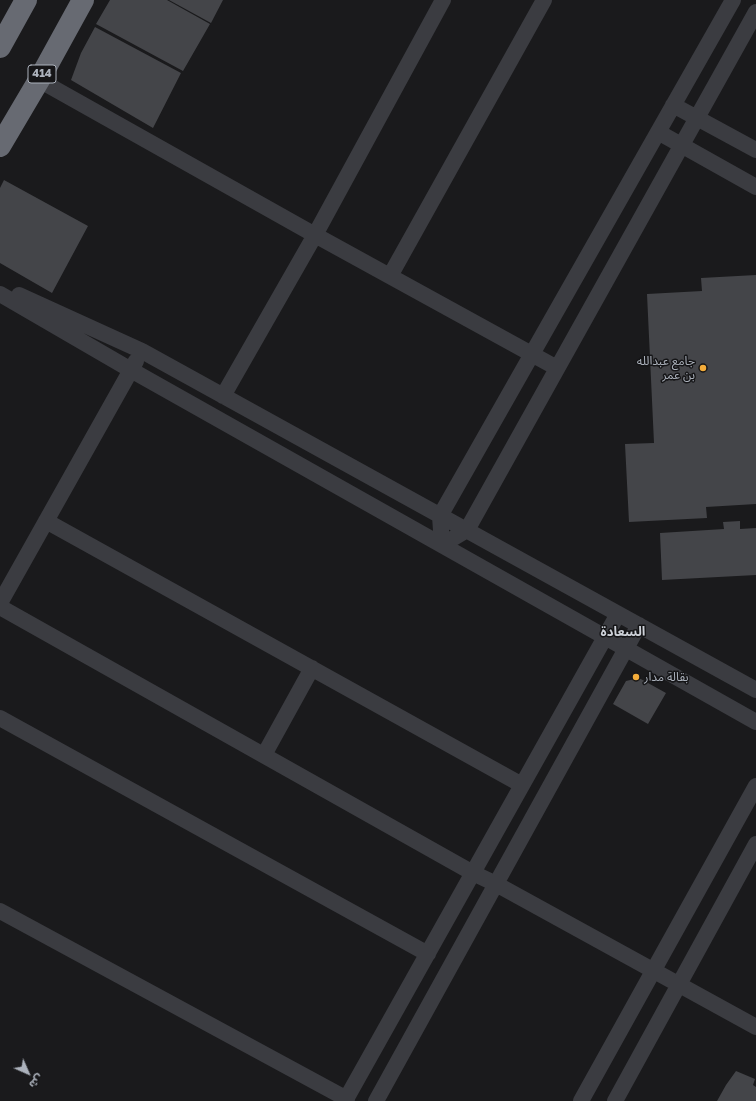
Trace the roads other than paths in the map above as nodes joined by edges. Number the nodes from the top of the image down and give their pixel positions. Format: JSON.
{"nodes":[{"id":1,"x":26,"y":0,"type":"edge"},
{"id":2,"x":83,"y":0,"type":"edge"},
{"id":3,"x":443,"y":0,"type":"edge"},
{"id":4,"x":544,"y":0,"type":"edge"},
{"id":5,"x":733,"y":0,"type":"edge"},
{"id":6,"x":756,"y":12,"type":"edge"},
{"id":7,"x":0,"y":47,"type":"edge"},
{"id":8,"x":39,"y":80,"type":"junction"},
{"id":9,"x":673,"y":105,"type":"junction"},
{"id":10,"x":697,"y":118,"type":"junction"},
{"id":11,"x":658,"y":132,"type":"junction"},
{"id":12,"x":682,"y":145,"type":"junction"},
{"id":13,"x":0,"y":146,"type":"edge"},
{"id":14,"x":756,"y":150,"type":"edge"},
{"id":15,"x":756,"y":187,"type":"edge"},
{"id":16,"x":315,"y":235,"type":"junction"},
{"id":17,"x":390,"y":276,"type":"junction"},
{"id":18,"x":0,"y":286,"type":"edge"},
{"id":19,"x":0,"y":294,"type":"edge"},
{"id":20,"x":142,"y":351,"type":"junction"},
{"id":21,"x":532,"y":354,"type":"junction"},
{"id":22,"x":557,"y":368,"type":"junction"},
{"id":23,"x":131,"y":370,"type":"junction"},
{"id":24,"x":223,"y":396,"type":"junction"},
{"id":25,"x":440,"y":516,"type":"junction"},
{"id":26,"x":46,"y":521,"type":"junction"},
{"id":27,"x":467,"y":530,"type":"junction"},
{"id":28,"x":442,"y":545,"type":"junction"},
{"id":29,"x":0,"y":603,"type":"edge"},
{"id":30,"x":0,"y":607,"type":"edge"},
{"id":31,"x":618,"y":614,"type":"junction"},
{"id":32,"x":639,"y":625,"type":"junction"},
{"id":33,"x":605,"y":638,"type":"junction"},
{"id":34,"x":626,"y":649,"type":"junction"},
{"id":35,"x":312,"y":668,"type":"junction"},
{"id":36,"x":756,"y":690,"type":"edge"},
{"id":37,"x":0,"y":718,"type":"edge"},
{"id":38,"x":756,"y":722,"type":"edge"},
{"id":39,"x":264,"y":755,"type":"junction"},
{"id":40,"x":522,"y":785,"type":"junction"},
{"id":41,"x":756,"y":786,"type":"edge"},
{"id":42,"x":756,"y":844,"type":"edge"},
{"id":43,"x":473,"y":873,"type":"junction"},
{"id":44,"x":496,"y":884,"type":"junction"},
{"id":45,"x":0,"y":911,"type":"edge"},
{"id":46,"x":428,"y":954,"type":"junction"},
{"id":47,"x":653,"y":970,"type":"junction"},
{"id":48,"x":679,"y":984,"type":"junction"},
{"id":49,"x":756,"y":1027,"type":"edge"},
{"id":50,"x":346,"y":1100,"type":"edge"},
{"id":51,"x":376,"y":1101,"type":"edge"},
{"id":52,"x":581,"y":1101,"type":"edge"},
{"id":53,"x":615,"y":1101,"type":"edge"}],
"edges":[{"from":1,"to":7,"type":"highway"},
{"from":2,"to":8,"type":"highway","number":"414"},
{"from":3,"to":16,"type":"street"},
{"from":4,"to":17,"type":"street"},
{"from":5,"to":9,"type":"street"},
{"from":6,"to":10,"type":"street"},
{"from":8,"to":13,"type":"highway","number":"414"},
{"from":8,"to":16,"type":"street"},
{"from":9,"to":10,"type":"street"},
{"from":9,"to":11,"type":"street"},
{"from":10,"to":12,"type":"street"},
{"from":10,"to":14,"type":"street"},
{"from":11,"to":12,"type":"street"},
{"from":11,"to":21,"type":"street"},
{"from":12,"to":15,"type":"street"},
{"from":12,"to":22,"type":"street"},
{"from":16,"to":17,"type":"street"},
{"from":16,"to":24,"type":"street"},
{"from":17,"to":21,"type":"street"},
{"from":18,"to":20,"type":"street"},
{"from":19,"to":23,"type":"street"},
{"from":20,"to":23,"type":"street"},
{"from":20,"to":24,"type":"street"},
{"from":21,"to":22,"type":"street"},
{"from":21,"to":25,"type":"street"},
{"from":22,"to":27,"type":"street"},
{"from":23,"to":26,"type":"street"},
{"from":23,"to":28,"type":"street"},
{"from":24,"to":25,"type":"street"},
{"from":25,"to":27,"type":"street"},
{"from":25,"to":28,"type":"street"},
{"from":26,"to":29,"type":"street"},
{"from":26,"to":35,"type":"street"},
{"from":27,"to":28,"type":"street"},
{"from":27,"to":31,"type":"street"},
{"from":28,"to":33,"type":"street"},
{"from":30,"to":39,"type":"street"},
{"from":31,"to":32,"type":"street"},
{"from":31,"to":33,"type":"street"},
{"from":32,"to":34,"type":"street"},
{"from":32,"to":36,"type":"street"},
{"from":33,"to":34,"type":"street"},
{"from":33,"to":40,"type":"street"},
{"from":34,"to":38,"type":"street"},
{"from":34,"to":44,"type":"street"},
{"from":35,"to":39,"type":"street"},
{"from":35,"to":40,"type":"street"},
{"from":37,"to":46,"type":"street"},
{"from":39,"to":43,"type":"street"},
{"from":40,"to":43,"type":"street"},
{"from":41,"to":47,"type":"street"},
{"from":42,"to":48,"type":"street"},
{"from":43,"to":44,"type":"street"},
{"from":43,"to":46,"type":"street"},
{"from":44,"to":47,"type":"street"},
{"from":44,"to":51,"type":"street"},
{"from":45,"to":50,"type":"street"},
{"from":46,"to":50,"type":"street"},
{"from":47,"to":48,"type":"street"},
{"from":47,"to":52,"type":"street"},
{"from":48,"to":49,"type":"street"},
{"from":48,"to":53,"type":"street"}]}
